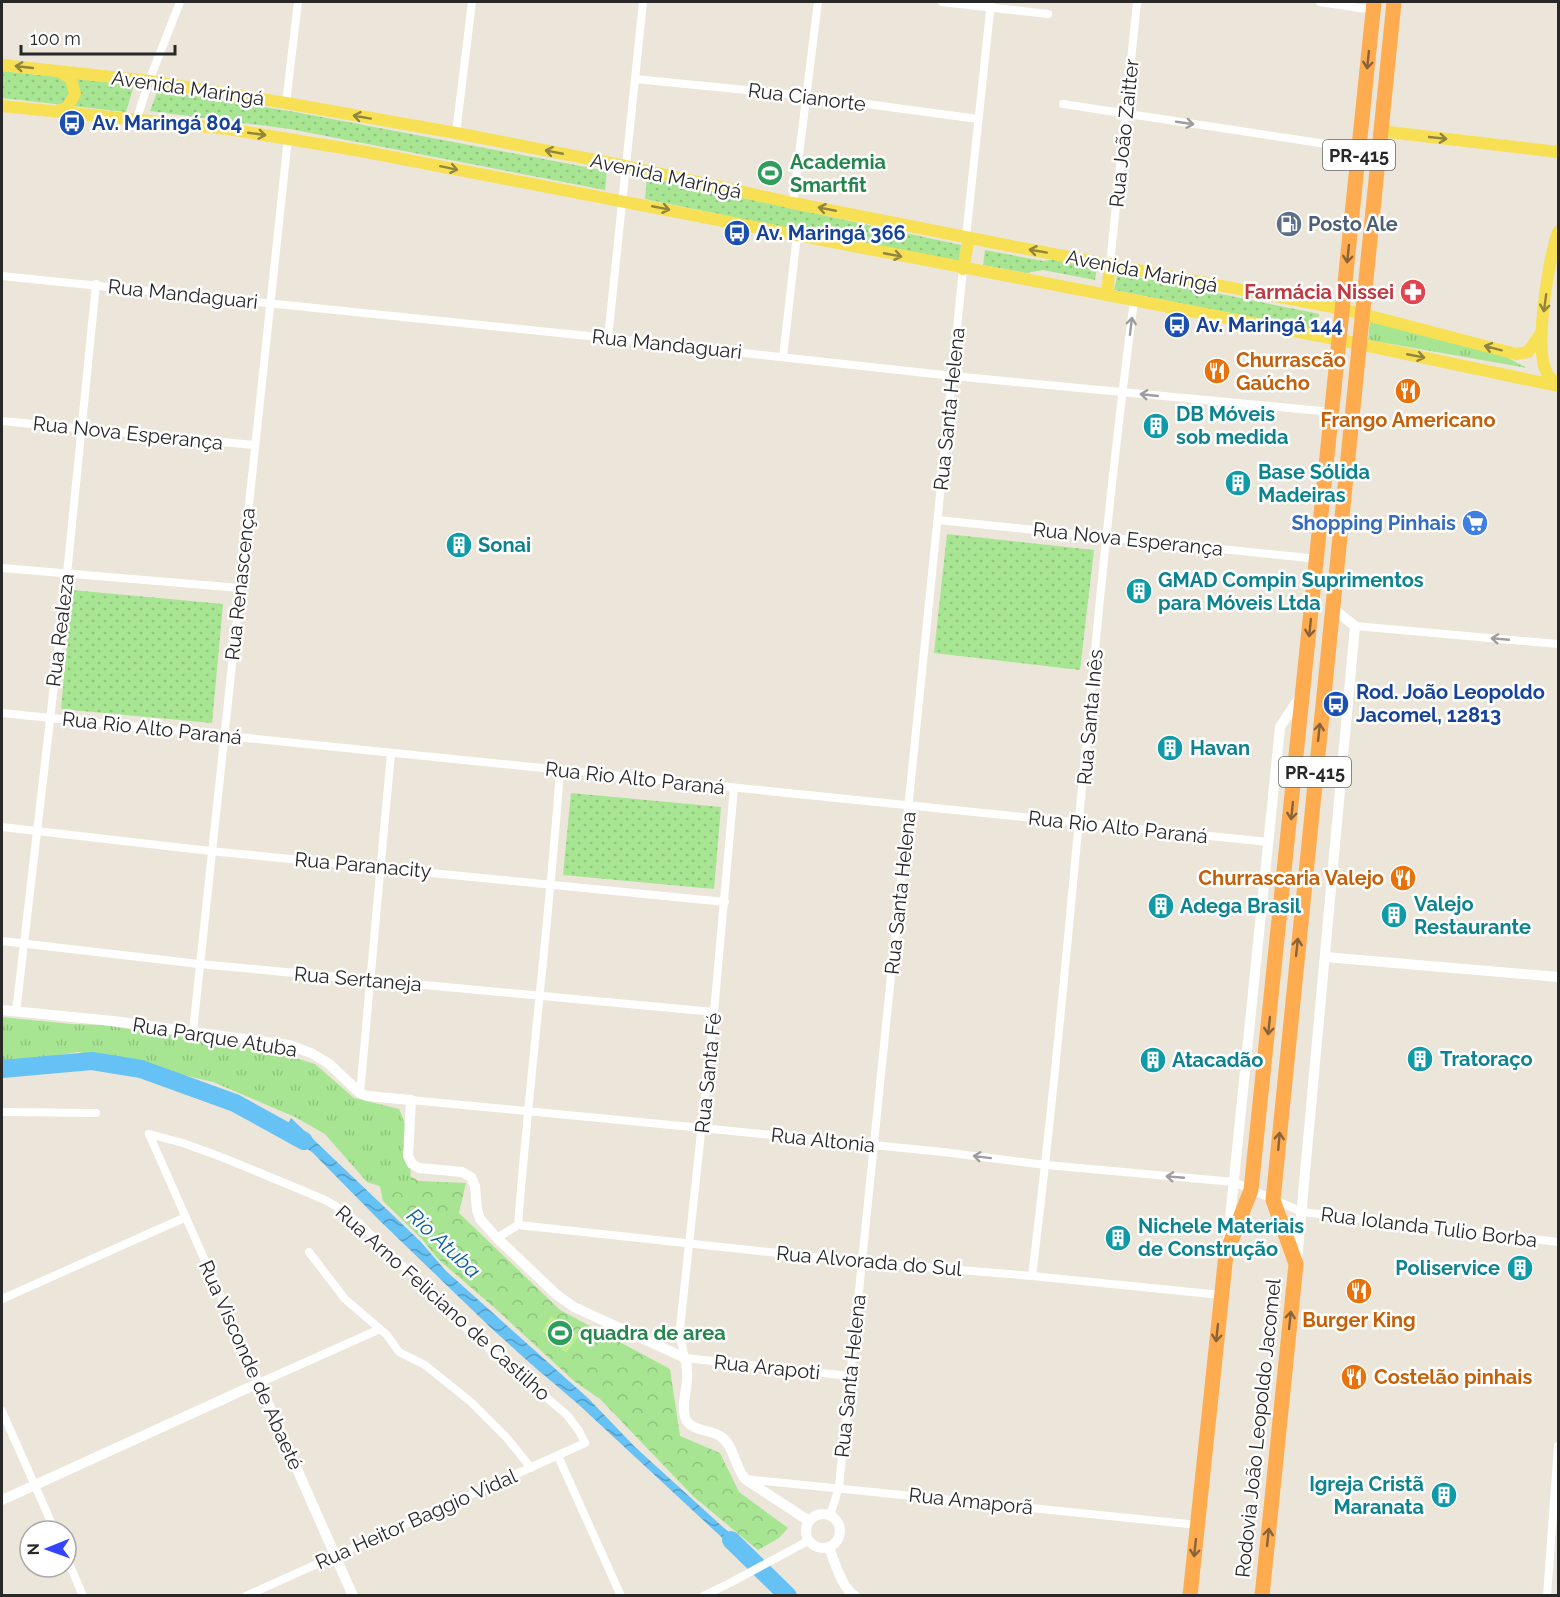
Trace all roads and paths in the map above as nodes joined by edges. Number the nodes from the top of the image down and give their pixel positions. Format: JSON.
{"nodes":[{"id":1,"x":180,"y":2,"type":"edge"},
{"id":2,"x":298,"y":2,"type":"edge"},
{"id":3,"x":472,"y":2,"type":"edge"},
{"id":4,"x":643,"y":2,"type":"edge"},
{"id":5,"x":818,"y":2,"type":"edge"},
{"id":6,"x":942,"y":2,"type":"edge"},
{"id":7,"x":1137,"y":2,"type":"edge"},
{"id":8,"x":1320,"y":2,"type":"edge"},
{"id":9,"x":1394,"y":2,"type":"edge"},
{"id":10,"x":990,"y":4,"type":"edge"},
{"id":11,"x":1374,"y":6,"type":"edge"},
{"id":12,"x":1048,"y":14,"type":"dead end"},
{"id":13,"x":2,"y":65,"type":"edge"},
{"id":14,"x":58,"y":71,"type":"junction"},
{"id":15,"x":635,"y":79,"type":"junction"},
{"id":16,"x":149,"y":81,"type":"junction"},
{"id":17,"x":807,"y":96,"type":"junction"},
{"id":18,"x":286,"y":103,"type":"junction"},
{"id":19,"x":1063,"y":104,"type":"dead end"},
{"id":20,"x":2,"y":106,"type":"edge"},
{"id":21,"x":52,"y":112,"type":"junction"},
{"id":22,"x":1127,"y":114,"type":"junction"},
{"id":23,"x":978,"y":119,"type":"junction"},
{"id":24,"x":136,"y":121,"type":"junction"},
{"id":25,"x":1380,"y":131,"type":"junction"},
{"id":26,"x":456,"y":133,"type":"junction"},
{"id":27,"x":288,"y":138,"type":"junction"},
{"id":28,"x":1359,"y":149,"type":"junction"},
{"id":29,"x":1558,"y":152,"type":"edge"},
{"id":30,"x":626,"y":166,"type":"junction"},
{"id":31,"x":623,"y":200,"type":"junction"},
{"id":32,"x":794,"y":203,"type":"junction"},
{"id":33,"x":1558,"y":232,"type":"edge"},
{"id":34,"x":797,"y":235,"type":"junction"},
{"id":35,"x":968,"y":237,"type":"junction"},
{"id":36,"x":1110,"y":264,"type":"junction"},
{"id":37,"x":963,"y":269,"type":"junction"},
{"id":38,"x":2,"y":276,"type":"edge"},
{"id":39,"x":96,"y":284,"type":"junction"},
{"id":40,"x":1107,"y":295,"type":"junction"},
{"id":41,"x":1134,"y":301,"type":"junction"},
{"id":42,"x":271,"y":304,"type":"junction"},
{"id":43,"x":1343,"y":309,"type":"junction"},
{"id":44,"x":1362,"y":313,"type":"junction"},
{"id":45,"x":1541,"y":333,"type":"junction"},
{"id":46,"x":608,"y":338,"type":"junction"},
{"id":47,"x":1340,"y":340,"type":"junction"},
{"id":48,"x":1358,"y":345,"type":"junction"},
{"id":49,"x":783,"y":357,"type":"junction"},
{"id":50,"x":952,"y":376,"type":"junction"},
{"id":51,"x":1558,"y":385,"type":"edge"},
{"id":52,"x":1123,"y":392,"type":"junction"},
{"id":53,"x":1332,"y":412,"type":"junction"},
{"id":54,"x":2,"y":421,"type":"edge"},
{"id":55,"x":81,"y":429,"type":"junction"},
{"id":56,"x":254,"y":445,"type":"junction"},
{"id":57,"x":938,"y":520,"type":"junction"},
{"id":58,"x":1107,"y":536,"type":"junction"},
{"id":59,"x":1317,"y":559,"type":"junction"},
{"id":60,"x":2,"y":568,"type":"edge"},
{"id":61,"x":67,"y":574,"type":"junction"},
{"id":62,"x":240,"y":588,"type":"junction"},
{"id":63,"x":1332,"y":608,"type":"junction"},
{"id":64,"x":1355,"y":626,"type":"junction"},
{"id":65,"x":1558,"y":644,"type":"edge"},
{"id":66,"x":1304,"y":690,"type":"junction"},
{"id":67,"x":2,"y":713,"type":"edge"},
{"id":68,"x":50,"y":718,"type":"junction"},
{"id":69,"x":223,"y":736,"type":"junction"},
{"id":70,"x":391,"y":753,"type":"junction"},
{"id":71,"x":560,"y":771,"type":"junction"},
{"id":72,"x":734,"y":788,"type":"junction"},
{"id":73,"x":909,"y":806,"type":"junction"},
{"id":74,"x":1080,"y":823,"type":"junction"},
{"id":75,"x":2,"y":827,"type":"edge"},
{"id":76,"x":37,"y":831,"type":"junction"},
{"id":77,"x":1269,"y":842,"type":"junction"},
{"id":78,"x":210,"y":851,"type":"junction"},
{"id":79,"x":382,"y":866,"type":"junction"},
{"id":80,"x":552,"y":884,"type":"junction"},
{"id":81,"x":725,"y":902,"type":"junction"},
{"id":82,"x":2,"y":941,"type":"edge"},
{"id":83,"x":25,"y":943,"type":"junction"},
{"id":84,"x":1325,"y":957,"type":"junction"},
{"id":85,"x":198,"y":964,"type":"junction"},
{"id":86,"x":1558,"y":977,"type":"edge"},
{"id":87,"x":371,"y":980,"type":"junction"},
{"id":88,"x":541,"y":997,"type":"junction"},
{"id":89,"x":2,"y":1010,"type":"edge"},
{"id":90,"x":16,"y":1012,"type":"junction"},
{"id":91,"x":714,"y":1012,"type":"junction"},
{"id":92,"x":192,"y":1031,"type":"junction"},
{"id":93,"x":360,"y":1093,"type":"junction"},
{"id":94,"x":411,"y":1100,"type":"junction"},
{"id":95,"x":527,"y":1110,"type":"junction"},
{"id":96,"x":2,"y":1112,"type":"edge"},
{"id":97,"x":96,"y":1113,"type":"dead end"},
{"id":98,"x":702,"y":1128,"type":"junction"},
{"id":99,"x":149,"y":1134,"type":"joint"},
{"id":100,"x":874,"y":1146,"type":"junction"},
{"id":101,"x":1046,"y":1165,"type":"junction"},
{"id":102,"x":1234,"y":1182,"type":"junction"},
{"id":103,"x":1251,"y":1190,"type":"junction"},
{"id":104,"x":1273,"y":1200,"type":"junction"},
{"id":105,"x":1302,"y":1212,"type":"junction"},
{"id":106,"x":186,"y":1217,"type":"junction"},
{"id":107,"x":518,"y":1225,"type":"junction"},
{"id":108,"x":497,"y":1238,"type":"junction"},
{"id":109,"x":1558,"y":1242,"type":"edge"},
{"id":110,"x":690,"y":1243,"type":"junction"},
{"id":111,"x":309,"y":1252,"type":"dead end"},
{"id":112,"x":1226,"y":1254,"type":"junction"},
{"id":113,"x":862,"y":1262,"type":"junction"},
{"id":114,"x":1296,"y":1264,"type":"junction"},
{"id":115,"x":1032,"y":1276,"type":"junction"},
{"id":116,"x":1221,"y":1295,"type":"junction"},
{"id":117,"x":2,"y":1299,"type":"edge"},
{"id":118,"x":380,"y":1329,"type":"junction"},
{"id":119,"x":685,"y":1358,"type":"junction"},
{"id":120,"x":850,"y":1376,"type":"junction"},
{"id":121,"x":259,"y":1383,"type":"junction"},
{"id":122,"x":2,"y":1411,"type":"edge"},
{"id":123,"x":585,"y":1443,"type":"joint"},
{"id":124,"x":1558,"y":1446,"type":"edge"},
{"id":125,"x":558,"y":1456,"type":"junction"},
{"id":126,"x":531,"y":1468,"type":"junction"},
{"id":127,"x":745,"y":1479,"type":"junction"},
{"id":128,"x":34,"y":1485,"type":"junction"},
{"id":129,"x":839,"y":1487,"type":"junction"},
{"id":130,"x":2,"y":1500,"type":"edge"},
{"id":131,"x":830,"y":1516,"type":"junction"},
{"id":132,"x":50,"y":1519,"type":"edge"},
{"id":133,"x":809,"y":1521,"type":"junction"},
{"id":134,"x":1198,"y":1525,"type":"junction"},
{"id":135,"x":808,"y":1540,"type":"junction"},
{"id":136,"x":1555,"y":1540,"type":"edge"},
{"id":137,"x":829,"y":1548,"type":"junction"},
{"id":138,"x":335,"y":1555,"type":"junction"},
{"id":139,"x":76,"y":1579,"type":"edge"},
{"id":140,"x":83,"y":1596,"type":"edge"},
{"id":141,"x":246,"y":1596,"type":"edge"},
{"id":142,"x":353,"y":1596,"type":"edge"},
{"id":143,"x":621,"y":1596,"type":"edge"},
{"id":144,"x":703,"y":1596,"type":"edge"},
{"id":145,"x":855,"y":1596,"type":"edge"},
{"id":146,"x":1190,"y":1596,"type":"edge"},
{"id":147,"x":1262,"y":1596,"type":"edge"},
{"id":148,"x":1547,"y":1596,"type":"edge"}],
"edges":[{"from":1,"to":16,"type":"street"},
{"from":2,"to":18,"type":"street"},
{"from":3,"to":26,"type":"street"},
{"from":4,"to":15,"type":"street"},
{"from":5,"to":17,"type":"street"},
{"from":6,"to":10,"type":"street"},
{"from":7,"to":22,"type":"street","name":"Rua João Zaitter"},
{"from":8,"to":11,"type":"street"},
{"from":9,"to":25,"type":"highway","name":"Rodovia João Leopoldo Jacomel","number":"PR-415"},
{"from":10,"to":12,"type":"street"},
{"from":10,"to":23,"type":"street"},
{"from":11,"to":28,"type":"highway","number":"PR-415","one_way":true},
{"from":14,"to":13,"type":"main road","name":"Avenida Maringá","one_way":true},
{"from":14,"to":16,"type":"main road","name":"Avenida Maringá"},
{"from":14,"to":21,"type":"main road"},
{"from":15,"to":17,"type":"street","name":"Rua Cianorte"},
{"from":15,"to":30,"type":"street"},
{"from":16,"to":18,"type":"main road","name":"Avenida Maringá"},
{"from":16,"to":24,"type":"street"},
{"from":17,"to":23,"type":"street","name":"Rua Cianorte"},
{"from":17,"to":32,"type":"street"},
{"from":26,"to":18,"type":"main road","name":"Avenida Maringá","one_way":true},
{"from":19,"to":22,"type":"street"},
{"from":20,"to":21,"type":"main road","name":"Avenida Maringá"},
{"from":21,"to":24,"type":"main road","name":"Avenida Maringá"},
{"from":22,"to":28,"type":"street","one_way":true},
{"from":22,"to":36,"type":"street","name":"Rua João Zaitter"},
{"from":23,"to":35,"type":"street"},
{"from":24,"to":27,"type":"main road","name":"Avenida Maringá","one_way":true},
{"from":25,"to":29,"type":"main road","one_way":true},
{"from":25,"to":44,"type":"highway","name":"Rodovia João Leopoldo Jacomel","number":"PR-415"},
{"from":30,"to":26,"type":"main road","name":"Avenida Maringá","one_way":true},
{"from":27,"to":31,"type":"main road","name":"Avenida Maringá","one_way":true},
{"from":27,"to":42,"type":"street","name":"Rua Renascença"},
{"from":28,"to":43,"type":"highway","number":"PR-415","one_way":true},
{"from":30,"to":31,"type":"street"},
{"from":30,"to":32,"type":"main road","name":"Avenida Maringá"},
{"from":31,"to":34,"type":"main road","name":"Avenida Maringá","one_way":true},
{"from":31,"to":46,"type":"street"},
{"from":35,"to":32,"type":"main road","name":"Avenida Maringá","one_way":true},
{"from":33,"to":45,"type":"main road","one_way":true},
{"from":34,"to":37,"type":"main road","name":"Avenida Maringá","one_way":true},
{"from":34,"to":49,"type":"street"},
{"from":36,"to":35,"type":"main road","name":"Avenida Maringá","one_way":true},
{"from":35,"to":37,"type":"main road"},
{"from":36,"to":40,"type":"main road"},
{"from":36,"to":43,"type":"main road","name":"Avenida Maringá"},
{"from":37,"to":40,"type":"main road","name":"Avenida Maringá"},
{"from":37,"to":50,"type":"street","name":"Rua Santa Helena"},
{"from":38,"to":39,"type":"street","name":"Rua Mandaguari"},
{"from":39,"to":42,"type":"street","name":"Rua Mandaguari"},
{"from":39,"to":55,"type":"street","name":"Rua Realeza"},
{"from":40,"to":41,"type":"main road","name":"Avenida Maringá"},
{"from":41,"to":47,"type":"main road","name":"Avenida Maringá"},
{"from":52,"to":41,"type":"street","name":"Rua Santa Inês","one_way":true},
{"from":42,"to":46,"type":"street","name":"Rua Mandaguari"},
{"from":42,"to":56,"type":"street","name":"Rua Renascença"},
{"from":43,"to":44,"type":"main road","name":"Avenida Maringá"},
{"from":43,"to":47,"type":"highway","number":"PR-415"},
{"from":45,"to":44,"type":"main road","name":"Avenida Maringá","one_way":true},
{"from":44,"to":48,"type":"highway","name":"Rodovia João Leopoldo Jacomel","number":"PR-415"},
{"from":45,"to":51,"type":"main road"},
{"from":46,"to":49,"type":"street","name":"Rua Mandaguari"},
{"from":47,"to":48,"type":"main road","name":"Avenida Maringá"},
{"from":47,"to":53,"type":"highway","number":"PR-415"},
{"from":48,"to":51,"type":"main road","name":"Avenida Maringá","one_way":true},
{"from":48,"to":63,"type":"highway","name":"Rodovia João Leopoldo Jacomel","number":"PR-415"},
{"from":49,"to":50,"type":"street","name":"Rua Mandaguari"},
{"from":50,"to":52,"type":"street","name":"Rua Mandaguari"},
{"from":50,"to":57,"type":"street","name":"Rua Santa Helena"},
{"from":53,"to":52,"type":"street","name":"Rua Mandaguari","one_way":true},
{"from":52,"to":58,"type":"street","name":"Rua Santa Inês"},
{"from":53,"to":59,"type":"highway","number":"PR-415"},
{"from":54,"to":55,"type":"street","name":"Rua Nova Esperança"},
{"from":55,"to":56,"type":"street","name":"Rua Nova Esperança"},
{"from":55,"to":61,"type":"street","name":"Rua Realeza"},
{"from":56,"to":62,"type":"street","name":"Rua Renascença"},
{"from":57,"to":58,"type":"street","name":"Rua Nova Esperança"},
{"from":57,"to":73,"type":"street","name":"Rua Santa Helena"},
{"from":58,"to":59,"type":"street","name":"Rua Nova Esperança"},
{"from":58,"to":74,"type":"street","name":"Rua Santa Inês"},
{"from":59,"to":66,"type":"highway","number":"PR-415","one_way":true},
{"from":60,"to":61,"type":"street"},
{"from":61,"to":62,"type":"street"},
{"from":61,"to":68,"type":"street","name":"Rua Realeza"},
{"from":62,"to":69,"type":"street","name":"Rua Renascença"},
{"from":63,"to":64,"type":"street"},
{"from":104,"to":63,"type":"highway","name":"Rodovia João Leopoldo Jacomel","number":"PR-415","one_way":true},
{"from":65,"to":64,"type":"street","one_way":true},
{"from":64,"to":84,"type":"street","name":"Rodovia João Leopoldo Jacomel"},
{"from":66,"to":77,"type":"street"},
{"from":66,"to":103,"type":"highway","number":"PR-415","one_way":true},
{"from":67,"to":68,"type":"street","name":"Rua Rio Alto Paraná"},
{"from":68,"to":69,"type":"street","name":"Rua Rio Alto Paraná"},
{"from":68,"to":76,"type":"street","name":"Rua Realeza"},
{"from":69,"to":70,"type":"street","name":"Rua Rio Alto Paraná"},
{"from":69,"to":78,"type":"street","name":"Rua Renascença"},
{"from":70,"to":71,"type":"street","name":"Rua Rio Alto Paraná"},
{"from":70,"to":79,"type":"street"},
{"from":71,"to":72,"type":"street","name":"Rua Rio Alto Paraná"},
{"from":71,"to":80,"type":"street"},
{"from":72,"to":73,"type":"street","name":"Rua Rio Alto Paraná"},
{"from":72,"to":81,"type":"street","name":"Rua Santa Fé"},
{"from":73,"to":74,"type":"street","name":"Rua Rio Alto Paraná"},
{"from":73,"to":100,"type":"street","name":"Rua Santa Helena"},
{"from":74,"to":77,"type":"street","name":"Rua Rio Alto Paraná"},
{"from":74,"to":101,"type":"street","name":"Rua Santa Inês"},
{"from":75,"to":76,"type":"street","name":"Rua Paranacity"},
{"from":76,"to":78,"type":"street","name":"Rua Paranacity"},
{"from":76,"to":83,"type":"street","name":"Rua Realeza"},
{"from":77,"to":102,"type":"street"},
{"from":78,"to":79,"type":"street","name":"Rua Paranacity"},
{"from":78,"to":85,"type":"street","name":"Rua Renascença"},
{"from":79,"to":80,"type":"street","name":"Rua Paranacity"},
{"from":79,"to":87,"type":"street"},
{"from":80,"to":81,"type":"street","name":"Rua Paranacity"},
{"from":80,"to":88,"type":"street"},
{"from":81,"to":91,"type":"street","name":"Rua Santa Fé"},
{"from":82,"to":83,"type":"street","name":"Rua Sertaneja"},
{"from":83,"to":85,"type":"street","name":"Rua Sertaneja"},
{"from":83,"to":90,"type":"street","name":"Rua Realeza"},
{"from":84,"to":86,"type":"street"},
{"from":84,"to":105,"type":"street","name":"Rodovia João Leopoldo Jacomel"},
{"from":85,"to":87,"type":"street","name":"Rua Sertaneja"},
{"from":85,"to":92,"type":"street","name":"Rua Renascença"},
{"from":87,"to":88,"type":"street","name":"Rua Sertaneja"},
{"from":87,"to":93,"type":"street"},
{"from":88,"to":91,"type":"street","name":"Rua Sertaneja"},
{"from":88,"to":95,"type":"street"},
{"from":89,"to":90,"type":"street","name":"Rua Parque Atuba"},
{"from":90,"to":92,"type":"street","name":"Rua Parque Atuba"},
{"from":91,"to":98,"type":"street","name":"Rua Santa Fé"},
{"from":92,"to":93,"type":"street","name":"Rua Parque Atuba"},
{"from":93,"to":94,"type":"street"},
{"from":94,"to":95,"type":"street","name":"Rua Altonia"},
{"from":94,"to":108,"type":"street"},
{"from":95,"to":98,"type":"street","name":"Rua Altonia"},
{"from":95,"to":107,"type":"street"},
{"from":96,"to":97,"type":"street"},
{"from":98,"to":100,"type":"street","name":"Rua Altonia"},
{"from":98,"to":110,"type":"street","name":"Rua Santa Fé"},
{"from":99,"to":106,"type":"street","name":"Rua Visconde de Abaeté"},
{"from":99,"to":123,"type":"street","name":"Rua Arno Feliciano de Castilho"},
{"from":101,"to":100,"type":"street","name":"Rua Altonia","one_way":true},
{"from":100,"to":113,"type":"street","name":"Rua Santa Helena"},
{"from":102,"to":101,"type":"street","name":"Rua Altonia","one_way":true},
{"from":101,"to":115,"type":"street","name":"Rua Santa Inês"},
{"from":102,"to":103,"type":"street","name":"Rua Iolanda Tulio Borba"},
{"from":102,"to":112,"type":"street"},
{"from":103,"to":104,"type":"street","name":"Rua Iolanda Tulio Borba"},
{"from":103,"to":112,"type":"highway","number":"PR-415"},
{"from":104,"to":105,"type":"street","name":"Rua Iolanda Tulio Borba"},
{"from":104,"to":114,"type":"highway","name":"Rodovia João Leopoldo Jacomel","number":"PR-415"},
{"from":105,"to":109,"type":"street","name":"Rua Iolanda Tulio Borba"},
{"from":105,"to":114,"type":"street","name":"Rodovia João Leopoldo Jacomel"},
{"from":106,"to":117,"type":"street"},
{"from":106,"to":121,"type":"street","name":"Rua Visconde de Abaeté"},
{"from":107,"to":108,"type":"street"},
{"from":107,"to":110,"type":"street","name":"Rua Alvorada do Sul"},
{"from":108,"to":119,"type":"street"},
{"from":110,"to":113,"type":"street","name":"Rua Alvorada do Sul"},
{"from":110,"to":119,"type":"street","name":"Rua Santa Fé"},
{"from":111,"to":118,"type":"street"},
{"from":112,"to":116,"type":"highway"},
{"from":113,"to":115,"type":"street","name":"Rua Alvorada do Sul"},
{"from":113,"to":120,"type":"street","name":"Rua Santa Helena"},
{"from":147,"to":114,"type":"highway","name":"Rodovia João Leopoldo Jacomel","one_way":true},
{"from":115,"to":116,"type":"street","name":"Rua Alvorada do Sul"},
{"from":116,"to":134,"type":"highway","one_way":true},
{"from":118,"to":121,"type":"street"},
{"from":118,"to":126,"type":"street"},
{"from":119,"to":120,"type":"street","name":"Rua Arapoti"},
{"from":119,"to":127,"type":"street"},
{"from":120,"to":129,"type":"street","name":"Rua Santa Helena"},
{"from":121,"to":128,"type":"street"},
{"from":121,"to":138,"type":"street","name":"Rua Visconde de Abaeté"},
{"from":122,"to":128,"type":"street"},
{"from":123,"to":125,"type":"street","name":"Rua Heitor Baggio Vidal"},
{"from":124,"to":136,"type":"street"},
{"from":125,"to":126,"type":"street","name":"Rua Heitor Baggio Vidal"},
{"from":125,"to":143,"type":"street"},
{"from":126,"to":138,"type":"street","name":"Rua Heitor Baggio Vidal"},
{"from":127,"to":129,"type":"street","name":"Rua Amaporã"},
{"from":127,"to":133,"type":"street"},
{"from":128,"to":130,"type":"street"},
{"from":128,"to":132,"type":"street"},
{"from":129,"to":131,"type":"street","name":"Rua Santa Helena"},
{"from":129,"to":134,"type":"street","name":"Rua Amaporã"},
{"from":131,"to":133,"type":"street"},
{"from":131,"to":137,"type":"street"},
{"from":133,"to":135,"type":"street"},
{"from":134,"to":146,"type":"highway","one_way":true},
{"from":135,"to":137,"type":"street"},
{"from":135,"to":144,"type":"street"},
{"from":136,"to":148,"type":"street"},
{"from":137,"to":145,"type":"street"},
{"from":138,"to":141,"type":"street","name":"Rua Heitor Baggio Vidal"},
{"from":138,"to":142,"type":"street","name":"Rua Visconde de Abaeté"},
{"from":139,"to":140,"type":"street"}]}
